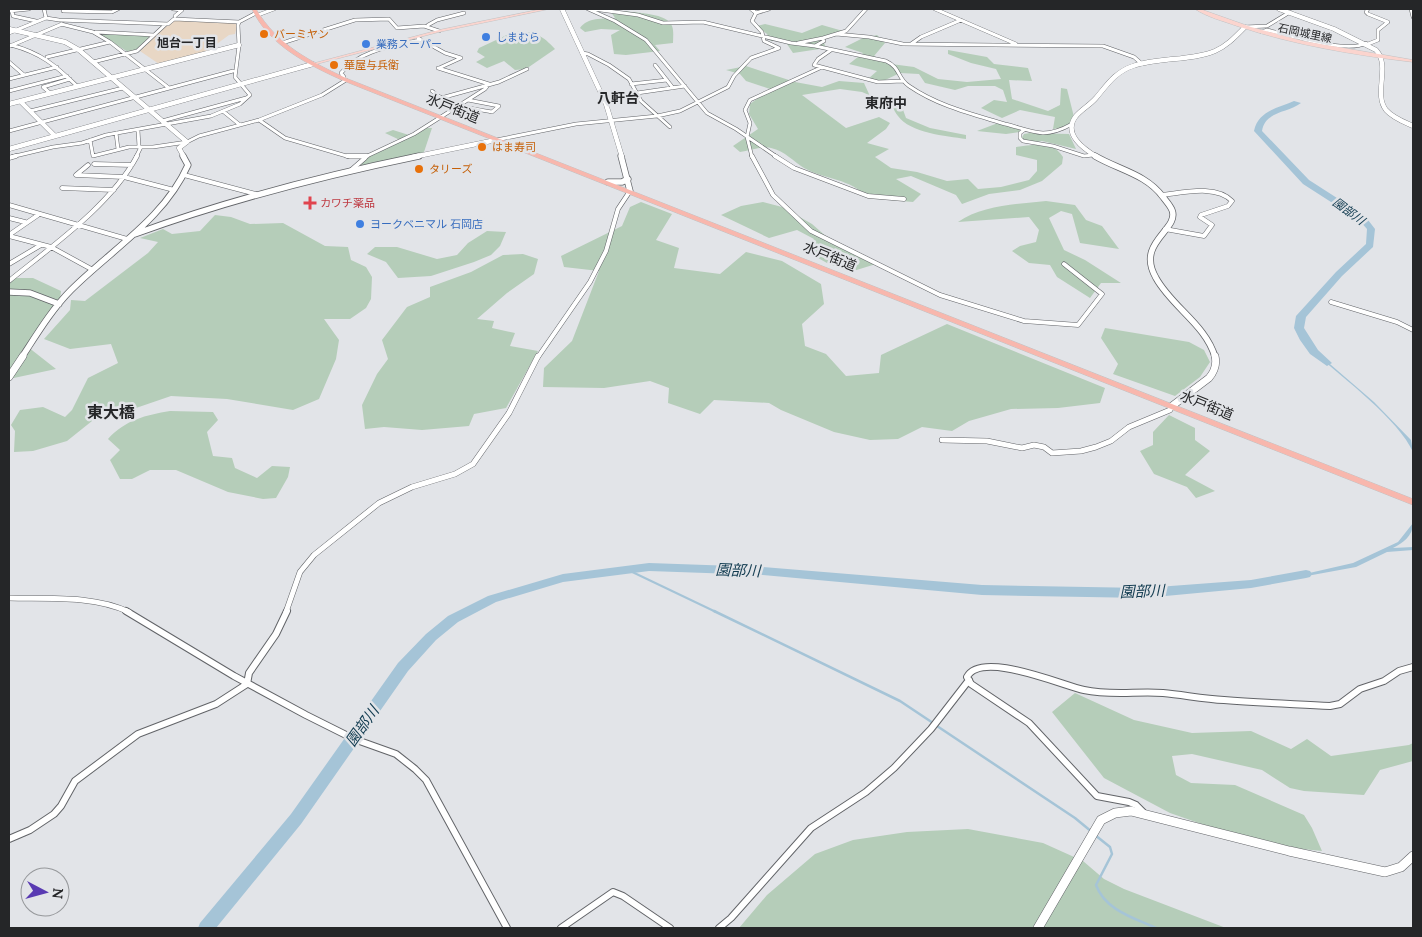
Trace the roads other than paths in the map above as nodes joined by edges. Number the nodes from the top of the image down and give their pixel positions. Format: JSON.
{"nodes":[{"id":1,"x":29,"y":9,"type":"edge"},
{"id":2,"x":44,"y":9,"type":"edge"},
{"id":3,"x":65,"y":9,"type":"edge"},
{"id":4,"x":118,"y":9,"type":"edge"},
{"id":5,"x":173,"y":9,"type":"edge"},
{"id":6,"x":274,"y":9,"type":"edge"},
{"id":7,"x":546,"y":9,"type":"edge"},
{"id":8,"x":562,"y":9,"type":"edge"},
{"id":9,"x":588,"y":9,"type":"edge"},
{"id":10,"x":592,"y":9,"type":"edge"},
{"id":11,"x":751,"y":9,"type":"edge"},
{"id":12,"x":769,"y":9,"type":"edge"},
{"id":13,"x":866,"y":9,"type":"edge"},
{"id":14,"x":935,"y":9,"type":"edge"},
{"id":15,"x":1197,"y":9,"type":"edge"},
{"id":16,"x":1282,"y":9,"type":"edge"},
{"id":17,"x":1368,"y":9,"type":"edge"},
{"id":18,"x":1411,"y":9,"type":"edge"},
{"id":19,"x":11,"y":11,"type":"edge"},
{"id":20,"x":256,"y":11,"type":"edge"},
{"id":21,"x":606,"y":11,"type":"junction"},
{"id":22,"x":1290,"y":12,"type":"junction"},
{"id":23,"x":464,"y":13,"type":"dead end"},
{"id":24,"x":756,"y":13,"type":"junction"},
{"id":25,"x":600,"y":14,"type":"junction"},
{"id":26,"x":175,"y":16,"type":"dead end"},
{"id":27,"x":1413,"y":17,"type":"edge"},
{"id":28,"x":46,"y":18,"type":"junction"},
{"id":29,"x":72,"y":20,"type":"junction"},
{"id":30,"x":961,"y":20,"type":"junction"},
{"id":31,"x":36,"y":21,"type":"junction"},
{"id":32,"x":239,"y":22,"type":"junction"},
{"id":33,"x":61,"y":24,"type":"junction"},
{"id":34,"x":166,"y":24,"type":"junction"},
{"id":35,"x":428,"y":26,"type":"junction"},
{"id":36,"x":1245,"y":27,"type":"junction"},
{"id":37,"x":9,"y":29,"type":"edge"},
{"id":38,"x":15,"y":30,"type":"junction"},
{"id":39,"x":1266,"y":30,"type":"junction"},
{"id":40,"x":439,"y":31,"type":"junction"},
{"id":41,"x":93,"y":32,"type":"junction"},
{"id":42,"x":9,"y":33,"type":"edge"},
{"id":43,"x":836,"y":34,"type":"junction"},
{"id":44,"x":37,"y":35,"type":"junction"},
{"id":45,"x":154,"y":35,"type":"junction"},
{"id":46,"x":761,"y":37,"type":"junction"},
{"id":47,"x":418,"y":38,"type":"junction"},
{"id":48,"x":824,"y":38,"type":"junction"},
{"id":49,"x":110,"y":42,"type":"junction"},
{"id":50,"x":282,"y":43,"type":"junction"},
{"id":51,"x":791,"y":43,"type":"junction"},
{"id":52,"x":1016,"y":44,"type":"junction"},
{"id":53,"x":1367,"y":44,"type":"junction"},
{"id":54,"x":11,"y":45,"type":"edge"},
{"id":55,"x":239,"y":45,"type":"junction"},
{"id":56,"x":911,"y":45,"type":"junction"},
{"id":57,"x":815,"y":46,"type":"junction"},
{"id":58,"x":778,"y":48,"type":"junction"},
{"id":59,"x":79,"y":50,"type":"junction"},
{"id":60,"x":831,"y":50,"type":"junction"},
{"id":61,"x":582,"y":53,"type":"junction"},
{"id":62,"x":126,"y":54,"type":"junction"},
{"id":63,"x":1381,"y":56,"type":"junction"},
{"id":64,"x":47,"y":57,"type":"junction"},
{"id":65,"x":1412,"y":60,"type":"edge"},
{"id":66,"x":9,"y":62,"type":"edge"},
{"id":67,"x":93,"y":62,"type":"junction"},
{"id":68,"x":313,"y":64,"type":"junction"},
{"id":69,"x":1142,"y":64,"type":"junction"},
{"id":70,"x":655,"y":65,"type":"dead end"},
{"id":71,"x":57,"y":67,"type":"junction"},
{"id":72,"x":820,"y":68,"type":"junction"},
{"id":73,"x":145,"y":69,"type":"junction"},
{"id":74,"x":527,"y":69,"type":"dead end"},
{"id":75,"x":233,"y":71,"type":"junction"},
{"id":76,"x":24,"y":75,"type":"junction"},
{"id":77,"x":66,"y":76,"type":"junction"},
{"id":78,"x":111,"y":78,"type":"junction"},
{"id":79,"x":9,"y":79,"type":"edge"},
{"id":80,"x":70,"y":79,"type":"junction"},
{"id":81,"x":344,"y":79,"type":"junction"},
{"id":82,"x":666,"y":80,"type":"junction"},
{"id":83,"x":903,"y":81,"type":"junction"},
{"id":84,"x":239,"y":84,"type":"junction"},
{"id":85,"x":489,"y":84,"type":"junction"},
{"id":86,"x":631,"y":84,"type":"junction"},
{"id":87,"x":77,"y":86,"type":"junction"},
{"id":88,"x":685,"y":86,"type":"junction"},
{"id":89,"x":123,"y":88,"type":"junction"},
{"id":90,"x":168,"y":88,"type":"junction"},
{"id":91,"x":673,"y":88,"type":"junction"},
{"id":92,"x":432,"y":91,"type":"dead end"},
{"id":93,"x":9,"y":92,"type":"edge"},
{"id":94,"x":50,"y":93,"type":"junction"},
{"id":95,"x":637,"y":93,"type":"junction"},
{"id":96,"x":134,"y":97,"type":"junction"},
{"id":97,"x":248,"y":97,"type":"junction"},
{"id":98,"x":441,"y":98,"type":"junction"},
{"id":99,"x":467,"y":100,"type":"junction"},
{"id":100,"x":20,"y":101,"type":"junction"},
{"id":101,"x":698,"y":102,"type":"junction"},
{"id":102,"x":9,"y":104,"type":"edge"},
{"id":103,"x":458,"y":106,"type":"junction"},
{"id":104,"x":148,"y":109,"type":"junction"},
{"id":105,"x":30,"y":111,"type":"junction"},
{"id":106,"x":224,"y":112,"type":"junction"},
{"id":107,"x":657,"y":116,"type":"junction"},
{"id":108,"x":441,"y":118,"type":"junction"},
{"id":109,"x":259,"y":120,"type":"junction"},
{"id":110,"x":611,"y":120,"type":"junction"},
{"id":111,"x":41,"y":122,"type":"junction"},
{"id":112,"x":164,"y":123,"type":"junction"},
{"id":113,"x":1072,"y":124,"type":"junction"},
{"id":114,"x":240,"y":125,"type":"junction"},
{"id":115,"x":1413,"y":126,"type":"edge"},
{"id":116,"x":670,"y":127,"type":"dead end"},
{"id":117,"x":138,"y":130,"type":"junction"},
{"id":118,"x":1024,"y":130,"type":"junction"},
{"id":119,"x":9,"y":131,"type":"edge"},
{"id":120,"x":116,"y":134,"type":"junction"},
{"id":121,"x":54,"y":135,"type":"junction"},
{"id":122,"x":747,"y":137,"type":"junction"},
{"id":123,"x":90,"y":140,"type":"junction"},
{"id":124,"x":496,"y":140,"type":"junction"},
{"id":125,"x":187,"y":142,"type":"junction"},
{"id":126,"x":64,"y":145,"type":"junction"},
{"id":127,"x":140,"y":147,"type":"junction"},
{"id":128,"x":9,"y":148,"type":"edge"},
{"id":129,"x":118,"y":149,"type":"junction"},
{"id":130,"x":1093,"y":155,"type":"junction"},
{"id":131,"x":365,"y":157,"type":"junction"},
{"id":132,"x":9,"y":158,"type":"edge"},
{"id":133,"x":94,"y":164,"type":"dead end"},
{"id":134,"x":88,"y":165,"type":"dead end"},
{"id":135,"x":132,"y":165,"type":"junction"},
{"id":136,"x":350,"y":171,"type":"junction"},
{"id":137,"x":184,"y":175,"type":"junction"},
{"id":138,"x":124,"y":176,"type":"junction"},
{"id":139,"x":628,"y":179,"type":"junction"},
{"id":140,"x":608,"y":182,"type":"junction"},
{"id":141,"x":62,"y":188,"type":"dead end"},
{"id":142,"x":114,"y":190,"type":"junction"},
{"id":143,"x":174,"y":190,"type":"junction"},
{"id":144,"x":630,"y":191,"type":"junction"},
{"id":145,"x":256,"y":194,"type":"junction"},
{"id":146,"x":1161,"y":194,"type":"junction"},
{"id":147,"x":904,"y":199,"type":"dead end"},
{"id":148,"x":9,"y":205,"type":"edge"},
{"id":149,"x":38,"y":215,"type":"junction"},
{"id":150,"x":9,"y":218,"type":"edge"},
{"id":151,"x":25,"y":222,"type":"junction"},
{"id":152,"x":77,"y":225,"type":"junction"},
{"id":153,"x":1165,"y":229,"type":"junction"},
{"id":154,"x":133,"y":235,"type":"junction"},
{"id":155,"x":9,"y":236,"type":"edge"},
{"id":156,"x":127,"y":240,"type":"junction"},
{"id":157,"x":41,"y":245,"type":"junction"},
{"id":158,"x":52,"y":248,"type":"junction"},
{"id":159,"x":9,"y":264,"type":"edge"},
{"id":160,"x":1064,"y":264,"type":"dead end"},
{"id":161,"x":93,"y":270,"type":"junction"},
{"id":162,"x":9,"y":281,"type":"edge"},
{"id":163,"x":9,"y":292,"type":"edge"},
{"id":164,"x":1331,"y":302,"type":"dead end"},
{"id":165,"x":59,"y":304,"type":"junction"},
{"id":166,"x":1413,"y":330,"type":"edge"},
{"id":167,"x":9,"y":377,"type":"edge"},
{"id":168,"x":1172,"y":406,"type":"junction"},
{"id":169,"x":942,"y":440,"type":"dead end"},
{"id":170,"x":1412,"y":501,"type":"edge"},
{"id":171,"x":9,"y":598,"type":"edge"},
{"id":172,"x":1413,"y":667,"type":"edge"},
{"id":173,"x":969,"y":680,"type":"junction"},
{"id":174,"x":247,"y":684,"type":"junction"},
{"id":175,"x":1145,"y":814,"type":"junction"},
{"id":176,"x":9,"y":839,"type":"edge"},
{"id":177,"x":1413,"y":856,"type":"edge"},
{"id":178,"x":507,"y":928,"type":"edge"},
{"id":179,"x":561,"y":928,"type":"edge"},
{"id":180,"x":670,"y":928,"type":"edge"},
{"id":181,"x":718,"y":928,"type":"edge"},
{"id":182,"x":1038,"y":928,"type":"edge"}],
"edges":[{"from":1,"to":19,"type":"street"},
{"from":2,"to":28,"type":"street"},
{"from":3,"to":4,"type":"street"},
{"from":5,"to":26,"type":"street"},
{"from":6,"to":20,"type":"street"},
{"from":7,"to":40,"type":"main road"},
{"from":8,"to":61,"type":"street"},
{"from":9,"to":25,"type":"street"},
{"from":10,"to":21,"type":"street"},
{"from":11,"to":24,"type":"street"},
{"from":12,"to":24,"type":"street"},
{"from":13,"to":43,"type":"street"},
{"from":14,"to":30,"type":"street"},
{"from":15,"to":36,"type":"main road","name":"石岡城里線"},
{"from":16,"to":22,"type":"street"},
{"from":17,"to":53,"type":"street"},
{"from":18,"to":27,"type":"street"},
{"from":19,"to":31,"type":"street"},
{"from":20,"to":32,"type":"street"},
{"from":20,"to":50,"type":"highway","name":"水戸街道"},
{"from":21,"to":25,"type":"street"},
{"from":21,"to":46,"type":"street"},
{"from":22,"to":39,"type":"street"},
{"from":22,"to":53,"type":"street"},
{"from":23,"to":35,"type":"street"},
{"from":24,"to":46,"type":"street"},
{"from":25,"to":88,"type":"street"},
{"from":28,"to":29,"type":"street"},
{"from":28,"to":31,"type":"street"},
{"from":29,"to":33,"type":"street"},
{"from":29,"to":34,"type":"street"},
{"from":30,"to":52,"type":"street"},
{"from":30,"to":56,"type":"street"},
{"from":31,"to":38,"type":"street"},
{"from":32,"to":34,"type":"street"},
{"from":32,"to":55,"type":"street"},
{"from":33,"to":41,"type":"street"},
{"from":33,"to":44,"type":"street"},
{"from":34,"to":45,"type":"street"},
{"from":35,"to":40,"type":"street"},
{"from":35,"to":50,"type":"street"},
{"from":36,"to":39,"type":"main road","name":"石岡城里線"},
{"from":36,"to":69,"type":"street"},
{"from":37,"to":38,"type":"street"},
{"from":38,"to":42,"type":"street"},
{"from":38,"to":44,"type":"street"},
{"from":39,"to":53,"type":"street"},
{"from":39,"to":63,"type":"main road","name":"石岡城里線"},
{"from":40,"to":47,"type":"main road"},
{"from":41,"to":45,"type":"street"},
{"from":41,"to":49,"type":"street"},
{"from":43,"to":48,"type":"street"},
{"from":43,"to":56,"type":"street"},
{"from":44,"to":54,"type":"street"},
{"from":44,"to":59,"type":"street"},
{"from":45,"to":62,"type":"street"},
{"from":46,"to":51,"type":"street"},
{"from":46,"to":58,"type":"street"},
{"from":47,"to":68,"type":"main road"},
{"from":47,"to":81,"type":"street"},
{"from":47,"to":85,"type":"street"},
{"from":48,"to":51,"type":"street"},
{"from":48,"to":57,"type":"street"},
{"from":49,"to":59,"type":"street"},
{"from":49,"to":62,"type":"street"},
{"from":50,"to":68,"type":"highway","name":"水戸街道"},
{"from":51,"to":57,"type":"street"},
{"from":51,"to":58,"type":"street"},
{"from":52,"to":56,"type":"street"},
{"from":52,"to":69,"type":"street"},
{"from":53,"to":63,"type":"street"},
{"from":54,"to":64,"type":"street"},
{"from":55,"to":73,"type":"street"},
{"from":55,"to":75,"type":"street"},
{"from":57,"to":60,"type":"street"},
{"from":58,"to":101,"type":"street"},
{"from":59,"to":64,"type":"street"},
{"from":59,"to":67,"type":"street"},
{"from":60,"to":72,"type":"street"},
{"from":60,"to":83,"type":"street"},
{"from":61,"to":86,"type":"street"},
{"from":61,"to":110,"type":"street"},
{"from":62,"to":67,"type":"street"},
{"from":62,"to":73,"type":"street"},
{"from":63,"to":65,"type":"main road","name":"石岡城里線"},
{"from":63,"to":115,"type":"street"},
{"from":64,"to":71,"type":"street"},
{"from":66,"to":76,"type":"street"},
{"from":67,"to":78,"type":"street"},
{"from":68,"to":81,"type":"highway","name":"水戸街道"},
{"from":68,"to":84,"type":"street"},
{"from":69,"to":113,"type":"street"},
{"from":70,"to":82,"type":"street"},
{"from":71,"to":76,"type":"street"},
{"from":71,"to":77,"type":"street"},
{"from":72,"to":83,"type":"street"},
{"from":72,"to":122,"type":"street"},
{"from":73,"to":78,"type":"street"},
{"from":73,"to":90,"type":"street"},
{"from":74,"to":85,"type":"street"},
{"from":75,"to":84,"type":"street"},
{"from":75,"to":90,"type":"street"},
{"from":76,"to":79,"type":"street"},
{"from":77,"to":80,"type":"street"},
{"from":77,"to":93,"type":"street"},
{"from":78,"to":87,"type":"street"},
{"from":78,"to":89,"type":"street"},
{"from":80,"to":87,"type":"street"},
{"from":80,"to":94,"type":"street"},
{"from":81,"to":108,"type":"highway","name":"水戸街道"},
{"from":81,"to":109,"type":"street"},
{"from":82,"to":86,"type":"street"},
{"from":82,"to":91,"type":"street"},
{"from":83,"to":118,"type":"street"},
{"from":84,"to":97,"type":"street"},
{"from":84,"to":104,"type":"street"},
{"from":85,"to":98,"type":"street"},
{"from":85,"to":99,"type":"street"},
{"from":86,"to":95,"type":"street"},
{"from":87,"to":94,"type":"street"},
{"from":88,"to":91,"type":"street"},
{"from":88,"to":101,"type":"street"},
{"from":89,"to":96,"type":"street"},
{"from":89,"to":105,"type":"street"},
{"from":90,"to":96,"type":"street"},
{"from":91,"to":95,"type":"street"},
{"from":92,"to":98,"type":"street"},
{"from":94,"to":100,"type":"street"},
{"from":95,"to":107,"type":"street"},
{"from":96,"to":104,"type":"street"},
{"from":96,"to":111,"type":"street"},
{"from":97,"to":106,"type":"street"},
{"from":97,"to":112,"type":"street"},
{"from":98,"to":103,"type":"street"},
{"from":99,"to":103,"type":"street"},
{"from":99,"to":103,"type":"street"},
{"from":100,"to":102,"type":"street"},
{"from":100,"to":105,"type":"street"},
{"from":101,"to":107,"type":"street"},
{"from":101,"to":122,"type":"street"},
{"from":103,"to":108,"type":"street"},
{"from":104,"to":112,"type":"street"},
{"from":104,"to":121,"type":"street"},
{"from":105,"to":111,"type":"street"},
{"from":106,"to":112,"type":"street"},
{"from":106,"to":114,"type":"street"},
{"from":107,"to":110,"type":"street"},
{"from":107,"to":116,"type":"street"},
{"from":108,"to":124,"type":"highway","name":"水戸街道"},
{"from":108,"to":131,"type":"street"},
{"from":109,"to":114,"type":"street"},
{"from":109,"to":131,"type":"street"},
{"from":110,"to":124,"type":"street"},
{"from":110,"to":139,"type":"street"},
{"from":111,"to":119,"type":"street"},
{"from":111,"to":121,"type":"street"},
{"from":112,"to":117,"type":"street"},
{"from":112,"to":125,"type":"street"},
{"from":113,"to":118,"type":"street"},
{"from":113,"to":130,"type":"street"},
{"from":114,"to":125,"type":"street"},
{"from":117,"to":120,"type":"street"},
{"from":117,"to":127,"type":"street"},
{"from":118,"to":130,"type":"street"},
{"from":120,"to":123,"type":"street"},
{"from":120,"to":129,"type":"street"},
{"from":121,"to":126,"type":"street"},
{"from":121,"to":128,"type":"street"},
{"from":122,"to":147,"type":"street"},
{"from":122,"to":160,"type":"street"},
{"from":123,"to":126,"type":"street"},
{"from":123,"to":129,"type":"street"},
{"from":124,"to":136,"type":"street"},
{"from":124,"to":140,"type":"highway","name":"水戸街道"},
{"from":125,"to":127,"type":"street"},
{"from":125,"to":137,"type":"street"},
{"from":126,"to":132,"type":"street"},
{"from":127,"to":129,"type":"street"},
{"from":127,"to":135,"type":"street"},
{"from":130,"to":146,"type":"street"},
{"from":131,"to":136,"type":"street"},
{"from":133,"to":135,"type":"street"},
{"from":134,"to":138,"type":"street"},
{"from":135,"to":138,"type":"street"},
{"from":136,"to":145,"type":"street"},
{"from":137,"to":143,"type":"street"},
{"from":137,"to":145,"type":"street"},
{"from":138,"to":142,"type":"street"},
{"from":138,"to":143,"type":"street"},
{"from":139,"to":140,"type":"street"},
{"from":139,"to":144,"type":"street"},
{"from":140,"to":144,"type":"highway","name":"水戸街道"},
{"from":141,"to":142,"type":"street"},
{"from":142,"to":152,"type":"street"},
{"from":143,"to":154,"type":"street"},
{"from":144,"to":168,"type":"highway","name":"水戸街道"},
{"from":144,"to":174,"type":"street"},
{"from":145,"to":154,"type":"street"},
{"from":146,"to":153,"type":"street"},
{"from":146,"to":153,"type":"street"},
{"from":148,"to":149,"type":"street"},
{"from":149,"to":151,"type":"street"},
{"from":149,"to":152,"type":"street"},
{"from":150,"to":151,"type":"street"},
{"from":151,"to":155,"type":"street"},
{"from":152,"to":156,"type":"street"},
{"from":152,"to":158,"type":"street"},
{"from":153,"to":168,"type":"street"},
{"from":154,"to":156,"type":"street"},
{"from":155,"to":157,"type":"street"},
{"from":156,"to":161,"type":"street"},
{"from":157,"to":158,"type":"street"},
{"from":157,"to":159,"type":"street"},
{"from":158,"to":161,"type":"street"},
{"from":158,"to":162,"type":"street"},
{"from":161,"to":165,"type":"street"},
{"from":163,"to":165,"type":"street"},
{"from":164,"to":166,"type":"street"},
{"from":165,"to":167,"type":"street"},
{"from":168,"to":169,"type":"street"},
{"from":168,"to":170,"type":"highway","name":"水戸街道"},
{"from":171,"to":174,"type":"street"},
{"from":172,"to":173,"type":"street"},
{"from":173,"to":175,"type":"street"},
{"from":173,"to":181,"type":"street"},
{"from":174,"to":176,"type":"street"},
{"from":174,"to":178,"type":"street"},
{"from":175,"to":177,"type":"street"},
{"from":175,"to":182,"type":"street"},
{"from":179,"to":180,"type":"street"}]}
